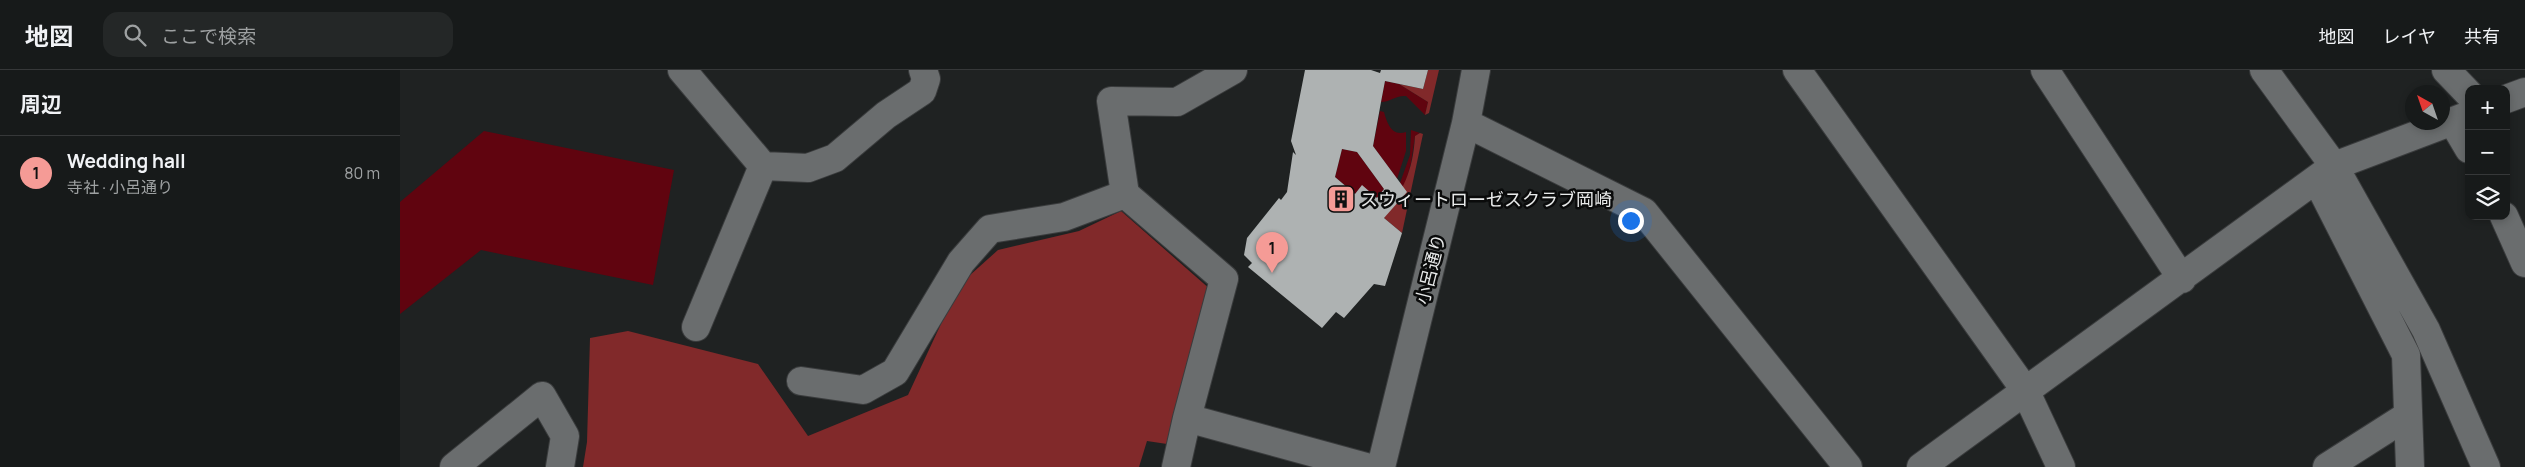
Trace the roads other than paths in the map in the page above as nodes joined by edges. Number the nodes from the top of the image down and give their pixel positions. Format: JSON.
{"nodes":[{"id":1,"x":682,"y":70,"type":"edge"},
{"id":2,"x":923,"y":70,"type":"edge"},
{"id":3,"x":1233,"y":70,"type":"edge"},
{"id":4,"x":1476,"y":70,"type":"edge"},
{"id":5,"x":1797,"y":70,"type":"edge"},
{"id":6,"x":2045,"y":70,"type":"edge"},
{"id":7,"x":2264,"y":70,"type":"edge"},
{"id":8,"x":2446,"y":70,"type":"edge"},
{"id":9,"x":2465,"y":90,"type":"edge"},
{"id":10,"x":2525,"y":92,"type":"edge"},
{"id":11,"x":2510,"y":98,"type":"edge"},
{"id":12,"x":2461,"y":118,"type":"edge"},
{"id":13,"x":1466,"y":124,"type":"junction"},
{"id":14,"x":2465,"y":133,"type":"edge"},
{"id":15,"x":763,"y":166,"type":"junction"},
{"id":16,"x":2334,"y":166,"type":"junction"},
{"id":17,"x":1125,"y":194,"type":"junction"},
{"id":18,"x":2506,"y":220,"type":"edge"},
{"id":19,"x":2525,"y":263,"type":"edge"},
{"id":20,"x":2182,"y":279,"type":"junction"},
{"id":21,"x":696,"y":327,"type":"dead end"},
{"id":22,"x":801,"y":381,"type":"dead end"},
{"id":23,"x":2025,"y":390,"type":"junction"},
{"id":24,"x":2407,"y":416,"type":"junction"},
{"id":25,"x":1187,"y":418,"type":"junction"},
{"id":26,"x":454,"y":467,"type":"edge"},
{"id":27,"x":560,"y":467,"type":"edge"},
{"id":28,"x":1176,"y":467,"type":"edge"},
{"id":29,"x":1366,"y":467,"type":"edge"},
{"id":30,"x":1381,"y":467,"type":"edge"},
{"id":31,"x":1848,"y":467,"type":"edge"},
{"id":32,"x":1921,"y":467,"type":"edge"},
{"id":33,"x":2061,"y":467,"type":"edge"},
{"id":34,"x":2327,"y":467,"type":"edge"},
{"id":35,"x":2410,"y":467,"type":"edge"},
{"id":36,"x":2486,"y":467,"type":"edge"}],
"edges":[{"from":1,"to":15,"type":"street"},
{"from":2,"to":15,"type":"street"},
{"from":3,"to":17,"type":"street"},
{"from":4,"to":13,"type":"street","name":"小呂通り"},
{"from":5,"to":23,"type":"street"},
{"from":6,"to":20,"type":"street"},
{"from":7,"to":16,"type":"street"},
{"from":8,"to":9,"type":"street"},
{"from":10,"to":11,"type":"street"},
{"from":12,"to":14,"type":"street"},
{"from":12,"to":16,"type":"street"},
{"from":13,"to":30,"type":"street","name":"小呂通り"},
{"from":13,"to":31,"type":"street"},
{"from":15,"to":21,"type":"street"},
{"from":16,"to":20,"type":"street"},
{"from":16,"to":24,"type":"street"},
{"from":16,"to":36,"type":"street"},
{"from":17,"to":22,"type":"street"},
{"from":17,"to":25,"type":"street"},
{"from":18,"to":19,"type":"street"},
{"from":20,"to":23,"type":"street"},
{"from":23,"to":32,"type":"street"},
{"from":23,"to":33,"type":"street"},
{"from":24,"to":34,"type":"street"},
{"from":24,"to":35,"type":"street"},
{"from":25,"to":28,"type":"street"},
{"from":25,"to":29,"type":"street"},
{"from":26,"to":27,"type":"street"}]}
